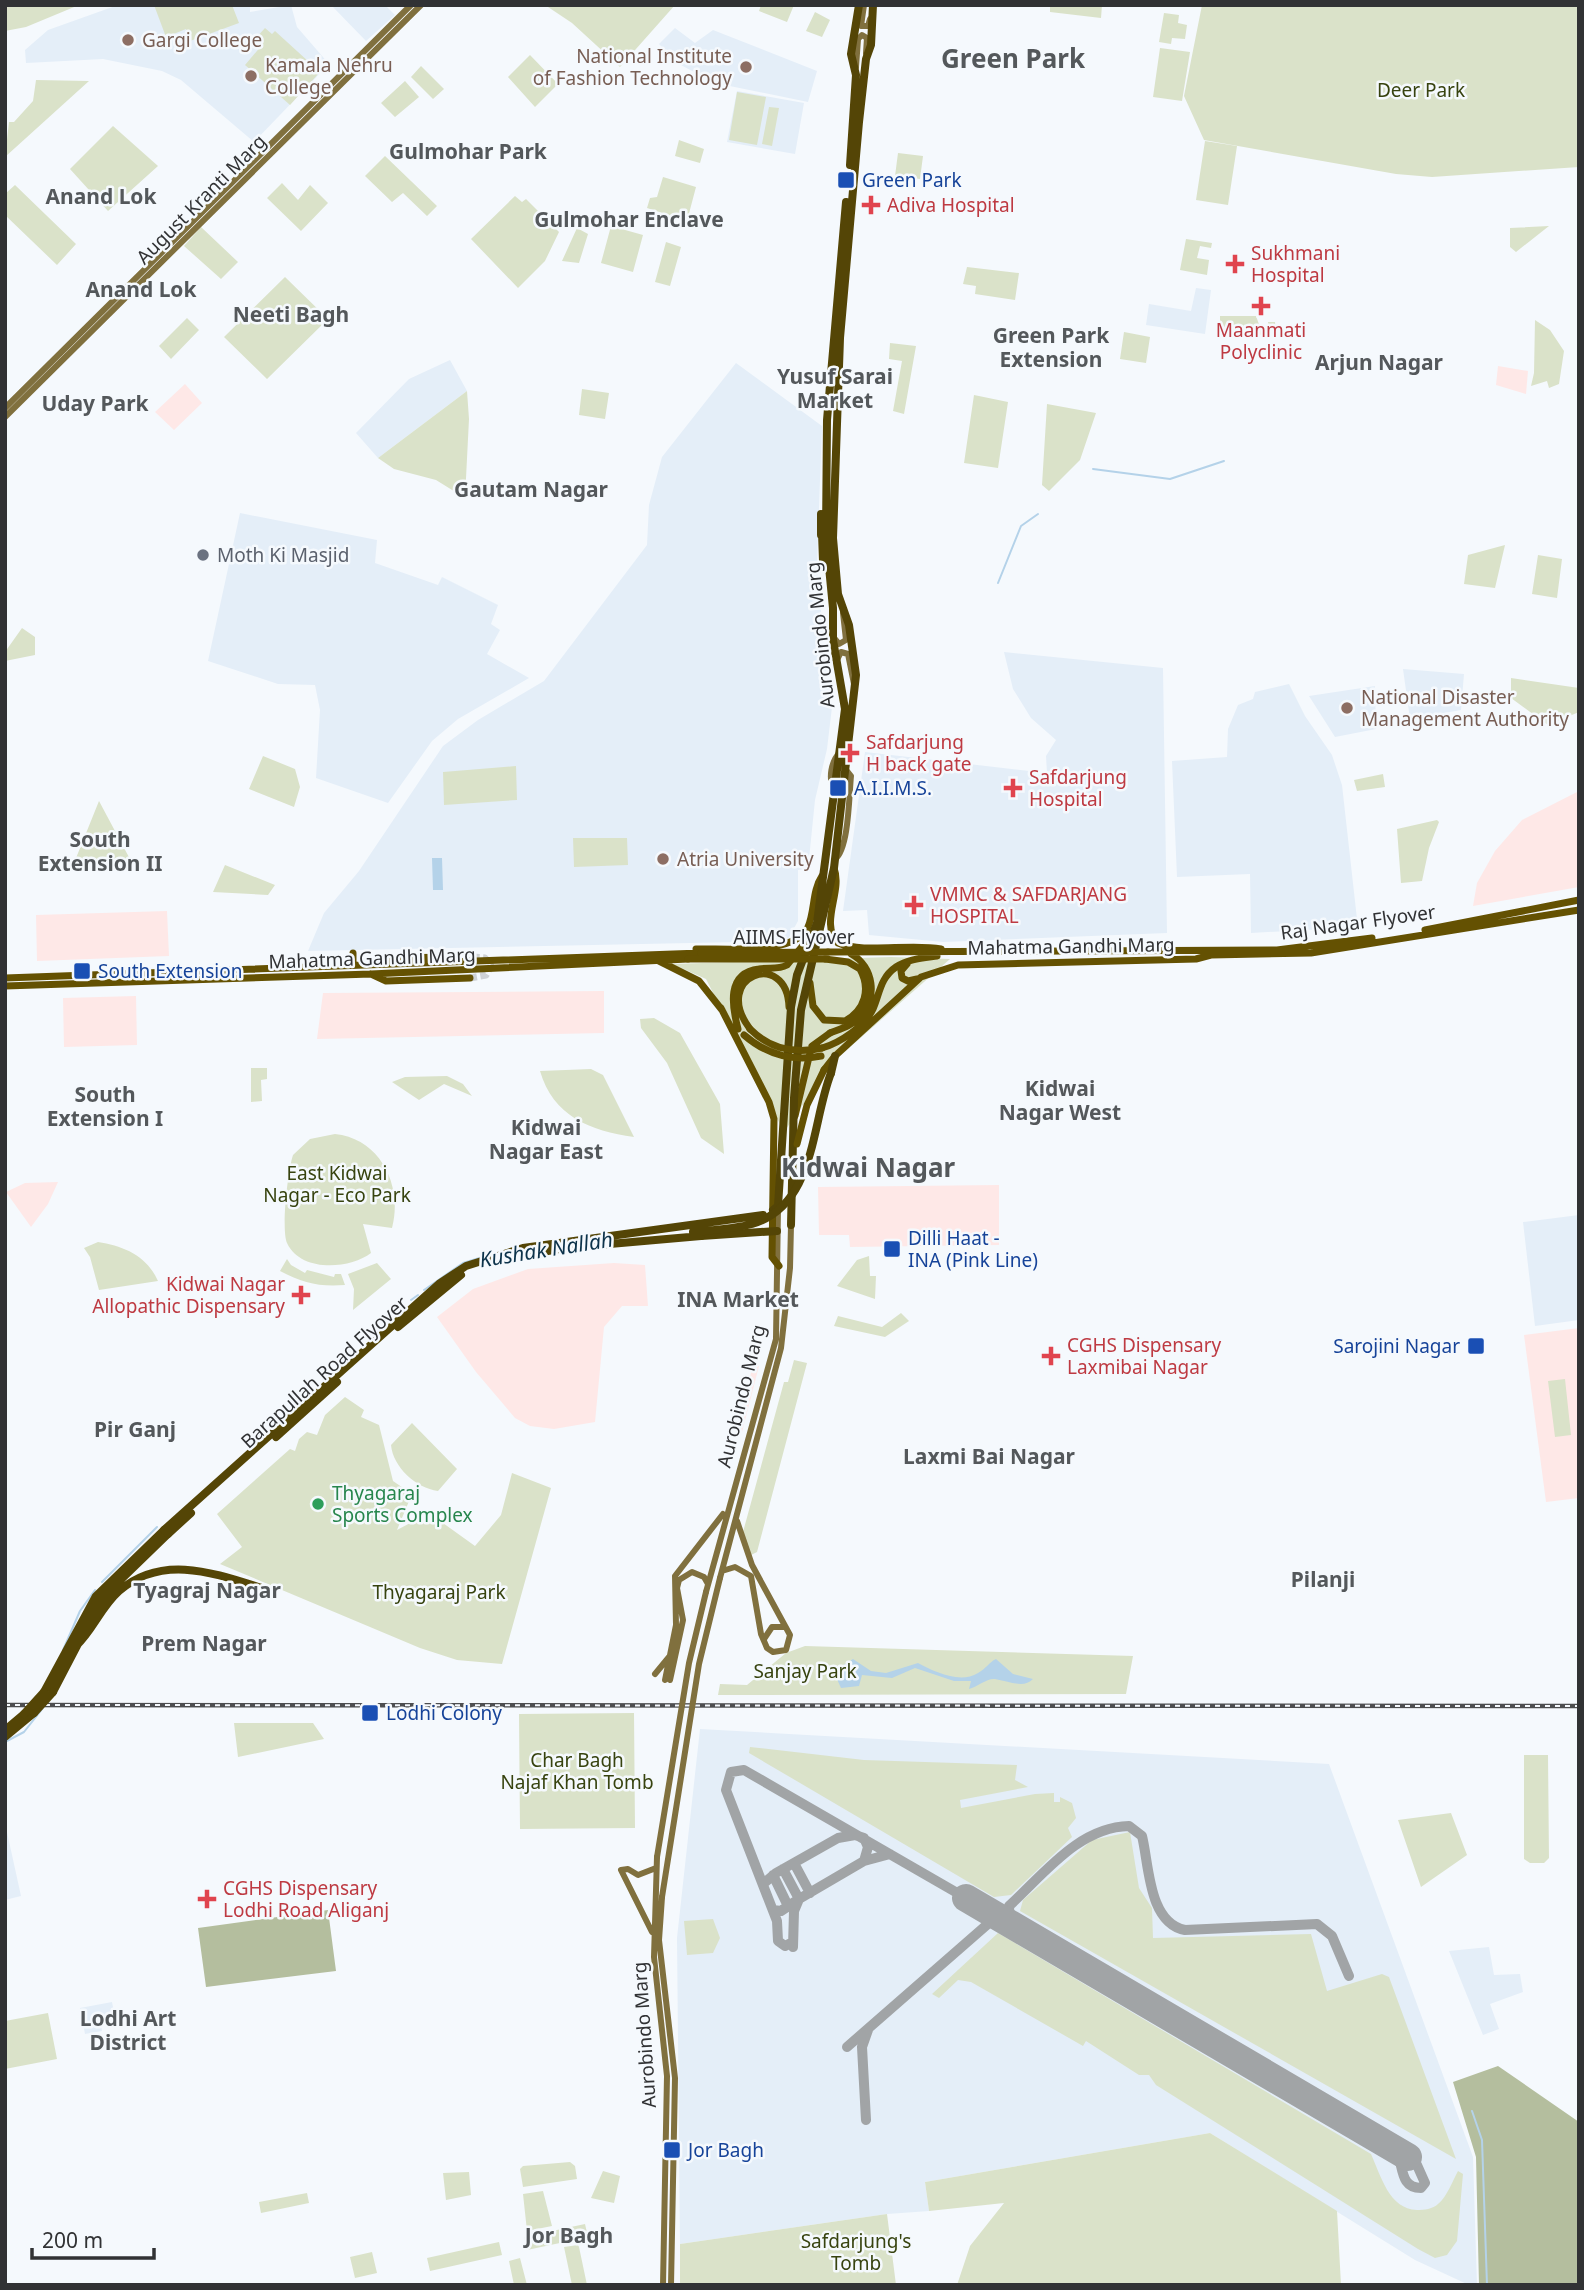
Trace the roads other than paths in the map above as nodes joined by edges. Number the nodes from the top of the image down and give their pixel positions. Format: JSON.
{"nodes":[{"id":1,"x":411,"y":5,"type":"edge"},
{"id":2,"x":421,"y":5,"type":"edge"},
{"id":3,"x":867,"y":6,"type":"edge"},
{"id":4,"x":866,"y":59,"type":"junction"},
{"id":5,"x":856,"y":68,"type":"junction"},
{"id":6,"x":5,"y":408,"type":"edge"},
{"id":7,"x":5,"y":417,"type":"edge"},
{"id":8,"x":827,"y":435,"type":"junction"},
{"id":9,"x":826,"y":526,"type":"junction"},
{"id":10,"x":821,"y":535,"type":"junction"},
{"id":11,"x":828,"y":566,"type":"junction"},
{"id":12,"x":838,"y":609,"type":"junction"},
{"id":13,"x":841,"y":686,"type":"junction"},
{"id":14,"x":855,"y":687,"type":"junction"},
{"id":15,"x":835,"y":864,"type":"junction"},
{"id":16,"x":824,"y":874,"type":"junction"},
{"id":17,"x":1579,"y":900,"type":"edge"},
{"id":18,"x":1579,"y":911,"type":"edge"},
{"id":19,"x":1501,"y":919,"type":"junction"},
{"id":20,"x":817,"y":923,"type":"junction"},
{"id":21,"x":1184,"y":950,"type":"joint"},
{"id":22,"x":847,"y":952,"type":"junction"},
{"id":23,"x":353,"y":953,"type":"dead end"},
{"id":24,"x":959,"y":953,"type":"junction"},
{"id":25,"x":629,"y":954,"type":"junction"},
{"id":26,"x":471,"y":957,"type":"dead end"},
{"id":27,"x":1196,"y":959,"type":"joint"},
{"id":28,"x":659,"y":960,"type":"junction"},
{"id":29,"x":912,"y":960,"type":"junction"},
{"id":30,"x":353,"y":965,"type":"junction"},
{"id":31,"x":369,"y":965,"type":"junction"},
{"id":32,"x":810,"y":972,"type":"junction"},
{"id":33,"x":371,"y":974,"type":"junction"},
{"id":34,"x":922,"y":977,"type":"junction"},
{"id":35,"x":5,"y":978,"type":"edge"},
{"id":36,"x":470,"y":978,"type":"dead end"},
{"id":37,"x":5,"y":986,"type":"edge"},
{"id":38,"x":721,"y":1009,"type":"junction"},
{"id":39,"x":789,"y":1025,"type":"junction"},
{"id":40,"x":744,"y":1031,"type":"junction"},
{"id":41,"x":849,"y":1044,"type":"junction"},
{"id":42,"x":822,"y":1052,"type":"junction"},
{"id":43,"x":835,"y":1056,"type":"joint"},
{"id":44,"x":828,"y":1072,"type":"junction"},
{"id":45,"x":793,"y":1124,"type":"junction"},
{"id":46,"x":776,"y":1165,"type":"junction"},
{"id":47,"x":771,"y":1211,"type":"junction"},
{"id":48,"x":791,"y":1225,"type":"junction"},
{"id":49,"x":774,"y":1231,"type":"junction"},
{"id":50,"x":646,"y":1241,"type":"junction"},
{"id":51,"x":779,"y":1266,"type":"joint"},
{"id":52,"x":728,"y":1506,"type":"junction"},
{"id":53,"x":736,"y":1520,"type":"junction"},
{"id":54,"x":721,"y":1574,"type":"junction"},
{"id":55,"x":707,"y":1588,"type":"junction"},
{"id":56,"x":268,"y":1590,"type":"dead end"},
{"id":57,"x":765,"y":1591,"type":"junction"},
{"id":58,"x":757,"y":1594,"type":"junction"},
{"id":59,"x":783,"y":1628,"type":"junction"},
{"id":60,"x":764,"y":1639,"type":"junction"},
{"id":61,"x":76,"y":1646,"type":"junction"},
{"id":62,"x":671,"y":1655,"type":"junction"},
{"id":63,"x":655,"y":1674,"type":"dead end"},
{"id":64,"x":5,"y":1730,"type":"edge"},
{"id":65,"x":5,"y":1737,"type":"edge"},
{"id":66,"x":656,"y":1868,"type":"junction"},
{"id":67,"x":653,"y":1934,"type":"junction"},
{"id":68,"x":681,"y":2042,"type":"dead end"},
{"id":69,"x":672,"y":2043,"type":"junction"},
{"id":70,"x":663,"y":2285,"type":"edge"},
{"id":71,"x":671,"y":2285,"type":"edge"}],
"edges":[{"from":1,"to":6,"type":"main road","name":"August Kranti Marg"},
{"from":2,"to":7,"type":"main road","name":"August Kranti Marg"},
{"from":3,"to":4,"type":"highway","name":"Aurobindo Marg"},
{"from":3,"to":5,"type":"highway","name":"Aurobindo Marg"},
{"from":4,"to":5,"type":"main road"},
{"from":4,"to":12,"type":"highway","name":"Aurobindo Marg"},
{"from":5,"to":8,"type":"highway","name":"Aurobindo Marg"},
{"from":8,"to":9,"type":"highway","name":"Aurobindo Marg"},
{"from":8,"to":10,"type":"highway"},
{"from":9,"to":10,"type":"highway"},
{"from":9,"to":11,"type":"highway","name":"Aurobindo Marg"},
{"from":10,"to":11,"type":"highway"},
{"from":11,"to":12,"type":"highway","name":"Aurobindo Marg"},
{"from":12,"to":12,"type":"main road"},
{"from":12,"to":13,"type":"highway","name":"Aurobindo Marg"},
{"from":12,"to":14,"type":"highway","name":"Aurobindo Marg"},
{"from":13,"to":14,"type":"main road"},
{"from":13,"to":16,"type":"highway","name":"Aurobindo Marg"},
{"from":14,"to":15,"type":"highway","name":"Aurobindo Marg"},
{"from":15,"to":24,"type":"main road"},
{"from":15,"to":32,"type":"highway","name":"Aurobindo Marg"},
{"from":16,"to":20,"type":"highway","name":"Aurobindo Marg"},
{"from":16,"to":25,"type":"main road"},
{"from":17,"to":19,"type":"main road","name":"Raj Nagar Flyover"},
{"from":18,"to":19,"type":"main road","name":"Raj Nagar Flyover"},
{"from":19,"to":21,"type":"main road","name":"Raj Nagar Flyover"},
{"from":19,"to":27,"type":"main road","name":"Raj Nagar Flyover"},
{"from":20,"to":39,"type":"highway","name":"Aurobindo Marg"},
{"from":20,"to":40,"type":"main road"},
{"from":21,"to":24,"type":"main road","name":"Mahatma Gandhi Marg"},
{"from":22,"to":24,"type":"main road","name":"AIIMS Flyover"},
{"from":22,"to":25,"type":"main road","name":"AIIMS Flyover","bridge":true},
{"from":22,"to":45,"type":"main road","bridge":true},
{"from":23,"to":30,"type":"main road"},
{"from":24,"to":29,"type":"main road"},
{"from":25,"to":31,"type":"main road","name":"Mahatma Gandhi Marg"},
{"from":26,"to":31,"type":"main road"},
{"from":27,"to":34,"type":"main road","name":"Mahatma Gandhi Marg"},
{"from":28,"to":32,"type":"main road","bridge":true},
{"from":28,"to":33,"type":"main road","name":"Mahatma Gandhi Marg"},
{"from":28,"to":38,"type":"main road","name":"Mahatma Gandhi Marg"},
{"from":29,"to":34,"type":"main road"},
{"from":29,"to":42,"type":"main road"},
{"from":30,"to":31,"type":"main road","name":"Mahatma Gandhi Marg"},
{"from":30,"to":35,"type":"main road","name":"Mahatma Gandhi Marg"},
{"from":32,"to":45,"type":"highway","name":"Aurobindo Marg"},
{"from":33,"to":36,"type":"main road"},
{"from":33,"to":37,"type":"main road","name":"Mahatma Gandhi Marg"},
{"from":34,"to":41,"type":"main road","name":"Mahatma Gandhi Marg"},
{"from":38,"to":40,"type":"main road"},
{"from":38,"to":46,"type":"main road"},
{"from":39,"to":40,"type":"main road"},
{"from":39,"to":46,"type":"highway","name":"Aurobindo Marg"},
{"from":40,"to":42,"type":"main road","bridge":true},
{"from":41,"to":42,"type":"main road"},
{"from":41,"to":43,"type":"main road","name":"Mahatma Gandhi Marg"},
{"from":43,"to":44,"type":"highway"},
{"from":44,"to":48,"type":"main road","bridge":true},
{"from":44,"to":50,"type":"highway","bridge":true},
{"from":45,"to":48,"type":"highway","name":"Aurobindo Marg"},
{"from":46,"to":47,"type":"highway","name":"Aurobindo Marg"},
{"from":47,"to":49,"type":"main road"},
{"from":47,"to":64,"type":"highway","name":"Barapullah Road Flyover","bridge":true},
{"from":48,"to":53,"type":"main road","name":"Aurobindo Marg"},
{"from":49,"to":50,"type":"highway","name":"Barapullah Road Flyover","bridge":true},
{"from":49,"to":51,"type":"main road"},
{"from":50,"to":61,"type":"highway","name":"Barapullah Road Flyover","bridge":true},
{"from":51,"to":52,"type":"main road","name":"Aurobindo Marg"},
{"from":52,"to":55,"type":"main road","name":"Aurobindo Marg"},
{"from":52,"to":62,"type":"main road"},
{"from":53,"to":54,"type":"main road","name":"Aurobindo Marg"},
{"from":53,"to":57,"type":"main road"},
{"from":54,"to":58,"type":"main road"},
{"from":54,"to":69,"type":"main road","name":"Aurobindo Marg","bridge":true},
{"from":55,"to":62,"type":"main road"},
{"from":55,"to":66,"type":"main road","name":"Aurobindo Marg","bridge":true},
{"from":56,"to":61,"type":"highway"},
{"from":57,"to":58,"type":"main road"},
{"from":57,"to":59,"type":"main road"},
{"from":58,"to":60,"type":"main road"},
{"from":59,"to":60,"type":"main road"},
{"from":59,"to":60,"type":"main road"},
{"from":61,"to":65,"type":"highway","name":"Barapullah Road Flyover","bridge":true},
{"from":62,"to":63,"type":"main road"},
{"from":66,"to":67,"type":"main road","name":"Aurobindo Marg"},
{"from":66,"to":67,"type":"main road"},
{"from":67,"to":70,"type":"main road","name":"Aurobindo Marg"},
{"from":68,"to":69,"type":"main road"},
{"from":69,"to":71,"type":"main road","name":"Aurobindo Marg"}]}
